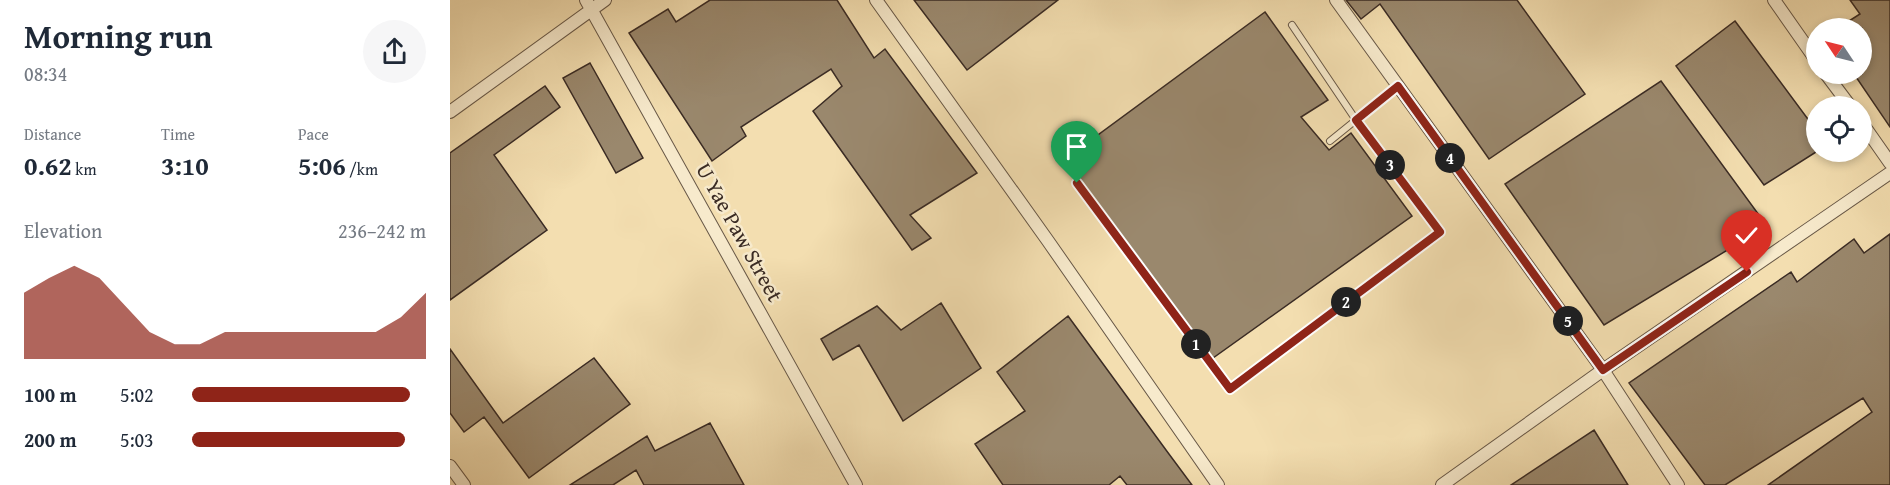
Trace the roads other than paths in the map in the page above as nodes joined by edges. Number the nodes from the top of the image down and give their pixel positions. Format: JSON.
{"nodes":[{"id":1,"x":605,"y":0,"type":"edge"},
{"id":2,"x":876,"y":0,"type":"edge"},
{"id":3,"x":1336,"y":0,"type":"edge"},
{"id":4,"x":1774,"y":0,"type":"edge"},
{"id":5,"x":590,"y":4,"type":"edge"},
{"id":6,"x":1292,"y":25,"type":"dead end"},
{"id":7,"x":1806,"y":46,"type":"edge"},
{"id":8,"x":1398,"y":86,"type":"junction"},
{"id":9,"x":450,"y":112,"type":"edge"},
{"id":10,"x":1356,"y":120,"type":"junction"},
{"id":11,"x":1872,"y":137,"type":"edge"},
{"id":12,"x":1330,"y":141,"type":"dead end"},
{"id":13,"x":1890,"y":163,"type":"edge"},
{"id":14,"x":1890,"y":173,"type":"edge"},
{"id":15,"x":1077,"y":183,"type":"dead end"},
{"id":16,"x":1603,"y":370,"type":"junction"},
{"id":17,"x":450,"y":466,"type":"edge"},
{"id":18,"x":464,"y":485,"type":"edge"},
{"id":19,"x":856,"y":485,"type":"edge"},
{"id":20,"x":1218,"y":485,"type":"edge"},
{"id":21,"x":1442,"y":485,"type":"edge"},
{"id":22,"x":1678,"y":485,"type":"edge"}],
"edges":[{"from":1,"to":5,"type":"street"},
{"from":2,"to":20,"type":"street"},
{"from":3,"to":8,"type":"street"},
{"from":4,"to":7,"type":"street"},
{"from":5,"to":9,"type":"street"},
{"from":5,"to":19,"type":"street","name":"U Yae Paw Street"},
{"from":6,"to":10,"type":"lane"},
{"from":8,"to":10,"type":"lane"},
{"from":8,"to":16,"type":"street"},
{"from":10,"to":12,"type":"lane"},
{"from":10,"to":15,"type":"lane"},
{"from":11,"to":13,"type":"street"},
{"from":14,"to":16,"type":"street"},
{"from":16,"to":21,"type":"street"},
{"from":16,"to":22,"type":"street"},
{"from":17,"to":18,"type":"street"}]}
